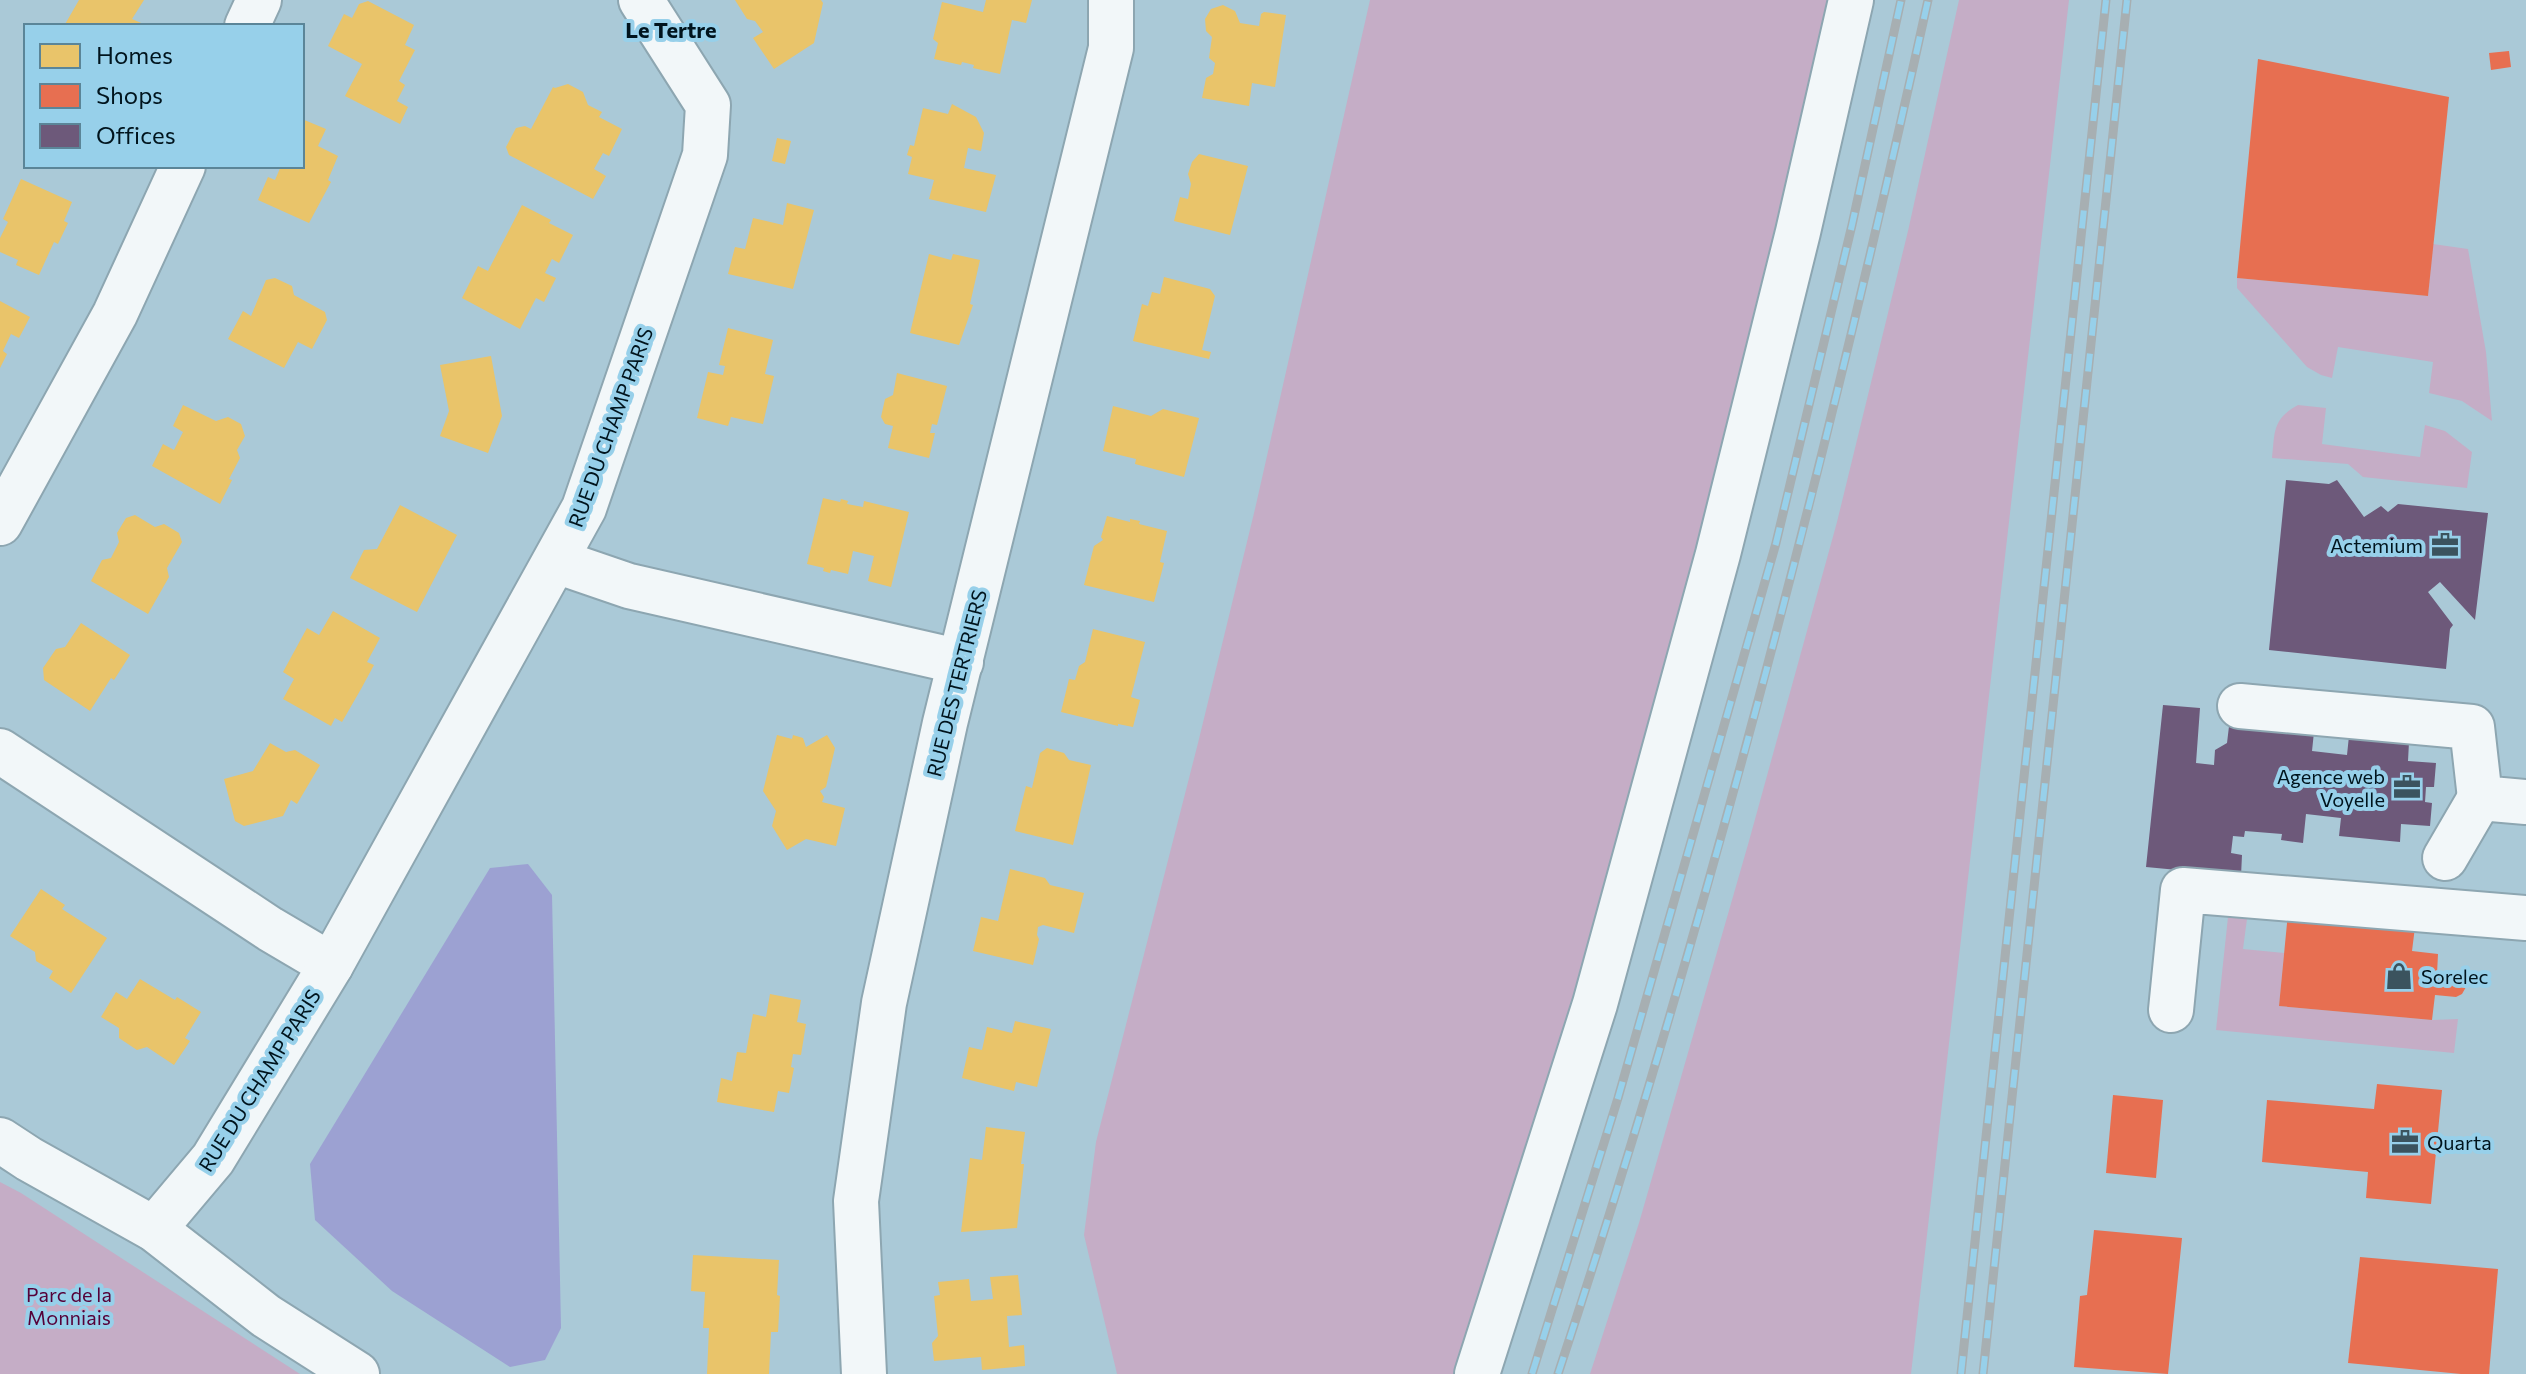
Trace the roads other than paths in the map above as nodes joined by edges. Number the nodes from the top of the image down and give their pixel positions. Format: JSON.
{"nodes":[{"id":1,"x":259,"y":0,"type":"edge"},
{"id":2,"x":641,"y":0,"type":"edge"},
{"id":3,"x":1111,"y":0,"type":"edge"},
{"id":4,"x":1851,"y":0,"type":"edge"},
{"id":5,"x":248,"y":24,"type":"edge"},
{"id":6,"x":182,"y":168,"type":"edge"},
{"id":7,"x":0,"y":523,"type":"edge"},
{"id":8,"x":556,"y":561,"type":"junction"},
{"id":9,"x":961,"y":662,"type":"junction"},
{"id":10,"x":2240,"y":706,"type":"dead end"},
{"id":11,"x":0,"y":751,"type":"edge"},
{"id":12,"x":2480,"y":798,"type":"junction"},
{"id":13,"x":2526,"y":802,"type":"edge"},
{"id":14,"x":2445,"y":858,"type":"dead end"},
{"id":15,"x":2526,"y":918,"type":"edge"},
{"id":16,"x":331,"y":965,"type":"junction"},
{"id":17,"x":2171,"y":1010,"type":"dead end"},
{"id":18,"x":0,"y":1140,"type":"edge"},
{"id":19,"x":154,"y":1229,"type":"junction"},
{"id":20,"x":357,"y":1374,"type":"edge"},
{"id":21,"x":864,"y":1374,"type":"edge"},
{"id":22,"x":1477,"y":1374,"type":"edge"}],
"edges":[{"from":1,"to":5,"type":"street"},
{"from":2,"to":8,"type":"street","name":"RUE DU CHAMP PARIS"},
{"from":3,"to":9,"type":"street","name":"RUE DES TERTRIERS"},
{"from":4,"to":22,"type":"street"},
{"from":6,"to":7,"type":"street"},
{"from":8,"to":9,"type":"street"},
{"from":8,"to":16,"type":"street","name":"RUE DU CHAMP PARIS"},
{"from":9,"to":21,"type":"street","name":"RUE DES TERTRIERS"},
{"from":10,"to":12,"type":"street"},
{"from":11,"to":16,"type":"street","name":"RUE DU CHAMP PARIS"},
{"from":12,"to":13,"type":"street"},
{"from":12,"to":14,"type":"street"},
{"from":15,"to":17,"type":"street"},
{"from":16,"to":19,"type":"street","name":"RUE DU CHAMP PARIS"},
{"from":18,"to":19,"type":"street"},
{"from":19,"to":20,"type":"street"}]}
